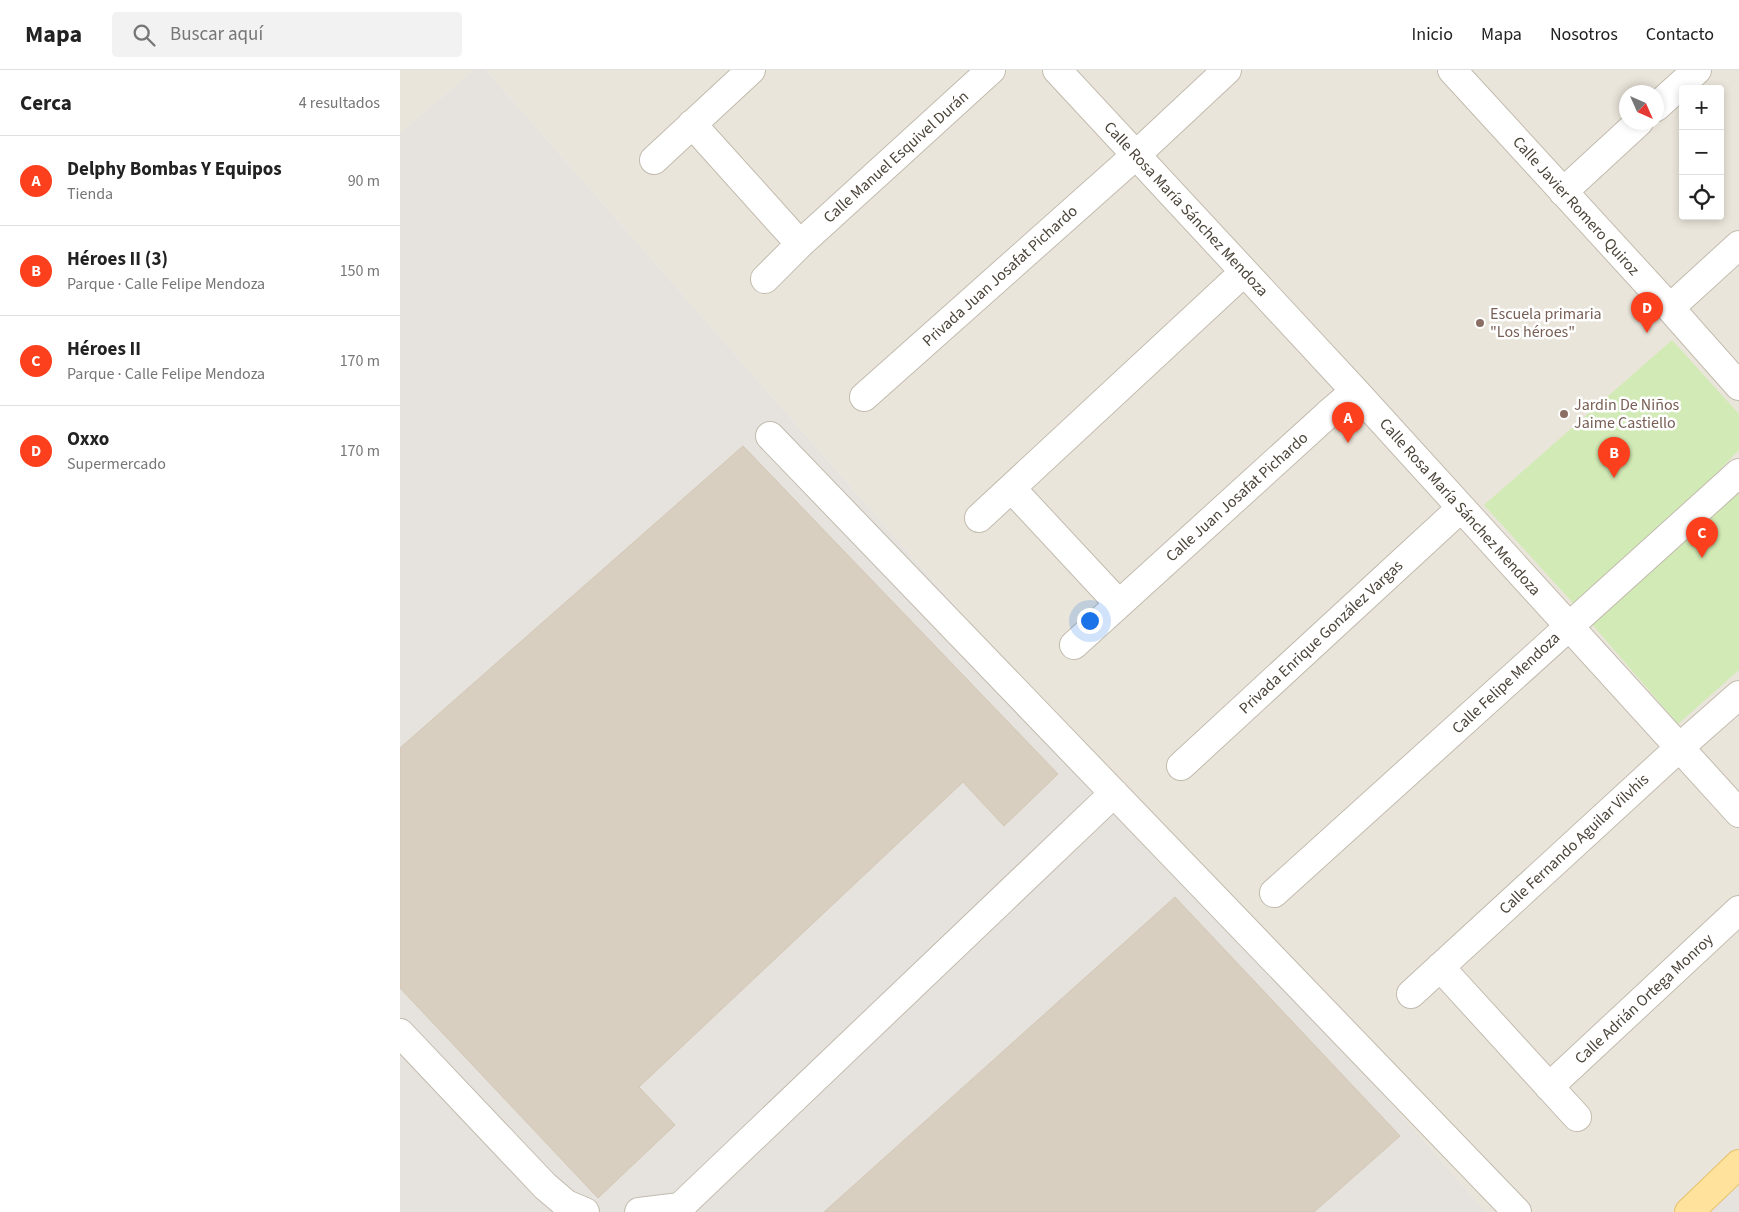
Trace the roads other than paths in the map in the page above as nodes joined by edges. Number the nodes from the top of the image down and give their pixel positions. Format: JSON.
{"nodes":[{"id":1,"x":751,"y":70,"type":"edge"},
{"id":2,"x":991,"y":70,"type":"edge"},
{"id":3,"x":1058,"y":70,"type":"edge"},
{"id":4,"x":1227,"y":70,"type":"edge"},
{"id":5,"x":1697,"y":70,"type":"edge"},
{"id":6,"x":1459,"y":72,"type":"edge"},
{"id":7,"x":1664,"y":100,"type":"edge"},
{"id":8,"x":692,"y":124,"type":"junction"},
{"id":9,"x":1631,"y":130,"type":"edge"},
{"id":10,"x":1136,"y":155,"type":"junction"},
{"id":11,"x":654,"y":160,"type":"dead end"},
{"id":12,"x":1563,"y":192,"type":"junction"},
{"id":13,"x":800,"y":244,"type":"junction"},
{"id":14,"x":1739,"y":245,"type":"edge"},
{"id":15,"x":1244,"y":272,"type":"junction"},
{"id":16,"x":765,"y":280,"type":"dead end"},
{"id":17,"x":1670,"y":308,"type":"junction"},
{"id":18,"x":1739,"y":386,"type":"edge"},
{"id":19,"x":1356,"y":391,"type":"junction"},
{"id":20,"x":864,"y":397,"type":"dead end"},
{"id":21,"x":770,"y":436,"type":"dead end"},
{"id":22,"x":1739,"y":473,"type":"edge"},
{"id":23,"x":1012,"y":489,"type":"junction"},
{"id":24,"x":1461,"y":508,"type":"junction"},
{"id":25,"x":979,"y":518,"type":"dead end"},
{"id":26,"x":1120,"y":604,"type":"junction"},
{"id":27,"x":1569,"y":625,"type":"junction"},
{"id":28,"x":1074,"y":645,"type":"dead end"},
{"id":29,"x":1739,"y":695,"type":"edge"},
{"id":30,"x":1680,"y":747,"type":"junction"},
{"id":31,"x":1181,"y":766,"type":"dead end"},
{"id":32,"x":1114,"y":793,"type":"junction"},
{"id":33,"x":1739,"y":813,"type":"edge"},
{"id":34,"x":1274,"y":893,"type":"dead end"},
{"id":35,"x":1739,"y":910,"type":"edge"},
{"id":36,"x":1440,"y":967,"type":"junction"},
{"id":37,"x":1410,"y":994,"type":"dead end"},
{"id":38,"x":400,"y":1033,"type":"edge"},
{"id":39,"x":1549,"y":1087,"type":"junction"},
{"id":40,"x":1577,"y":1116,"type":"dead end"},
{"id":41,"x":1739,"y":1166,"type":"edge"},
{"id":42,"x":680,"y":1210,"type":"edge"},
{"id":43,"x":585,"y":1212,"type":"edge"},
{"id":44,"x":639,"y":1212,"type":"edge"},
{"id":45,"x":1517,"y":1212,"type":"edge"},
{"id":46,"x":1689,"y":1212,"type":"edge"}],
"edges":[{"from":1,"to":8,"type":"street"},
{"from":2,"to":13,"type":"street","name":"Calle Manuel Esquivel Durán"},
{"from":3,"to":10,"type":"street","name":"Calle Rosa María Sánchez Mendoza"},
{"from":4,"to":10,"type":"street","name":"Privada Juan Josafat Pichardo"},
{"from":5,"to":7,"type":"street"},
{"from":6,"to":12,"type":"street","name":"Calle Javier Romero Quiroz"},
{"from":8,"to":11,"type":"street"},
{"from":8,"to":13,"type":"street"},
{"from":9,"to":12,"type":"street"},
{"from":10,"to":15,"type":"street","name":"Calle Rosa María Sánchez Mendoza"},
{"from":10,"to":20,"type":"street","name":"Privada Juan Josafat Pichardo"},
{"from":12,"to":17,"type":"street","name":"Calle Javier Romero Quiroz"},
{"from":13,"to":16,"type":"street","name":"Calle Manuel Esquivel Durán"},
{"from":14,"to":17,"type":"street"},
{"from":15,"to":19,"type":"street","name":"Calle Rosa María Sánchez Mendoza"},
{"from":15,"to":23,"type":"street"},
{"from":17,"to":18,"type":"street","name":"Calle Javier Romero Quiroz"},
{"from":19,"to":24,"type":"street","name":"Calle Rosa María Sánchez Mendoza"},
{"from":19,"to":26,"type":"street","name":"Calle Juan Josafat Pichardo"},
{"from":21,"to":32,"type":"street"},
{"from":22,"to":27,"type":"street","name":"Calle Felipe Mendoza"},
{"from":23,"to":25,"type":"street"},
{"from":23,"to":26,"type":"street"},
{"from":24,"to":27,"type":"street","name":"Calle Rosa María Sánchez Mendoza"},
{"from":24,"to":31,"type":"street","name":"Privada Enrique González Vargas"},
{"from":26,"to":28,"type":"street","name":"Calle Juan Josafat Pichardo"},
{"from":27,"to":30,"type":"street","name":"Calle Rosa María Sánchez Mendoza"},
{"from":27,"to":34,"type":"street","name":"Calle Felipe Mendoza"},
{"from":29,"to":30,"type":"street","name":"Calle Fernando Aguilar Vilvhis"},
{"from":30,"to":33,"type":"street","name":"Calle Rosa María Sánchez Mendoza"},
{"from":30,"to":36,"type":"street","name":"Calle Fernando Aguilar Vilvhis"},
{"from":32,"to":42,"type":"street"},
{"from":32,"to":45,"type":"street"},
{"from":35,"to":39,"type":"street","name":"Calle Adrián Ortega Monroy"},
{"from":36,"to":37,"type":"street","name":"Calle Fernando Aguilar Vilvhis"},
{"from":36,"to":39,"type":"street"},
{"from":38,"to":43,"type":"street"},
{"from":39,"to":40,"type":"street"},
{"from":41,"to":46,"type":"main road"},
{"from":42,"to":44,"type":"street"}]}
